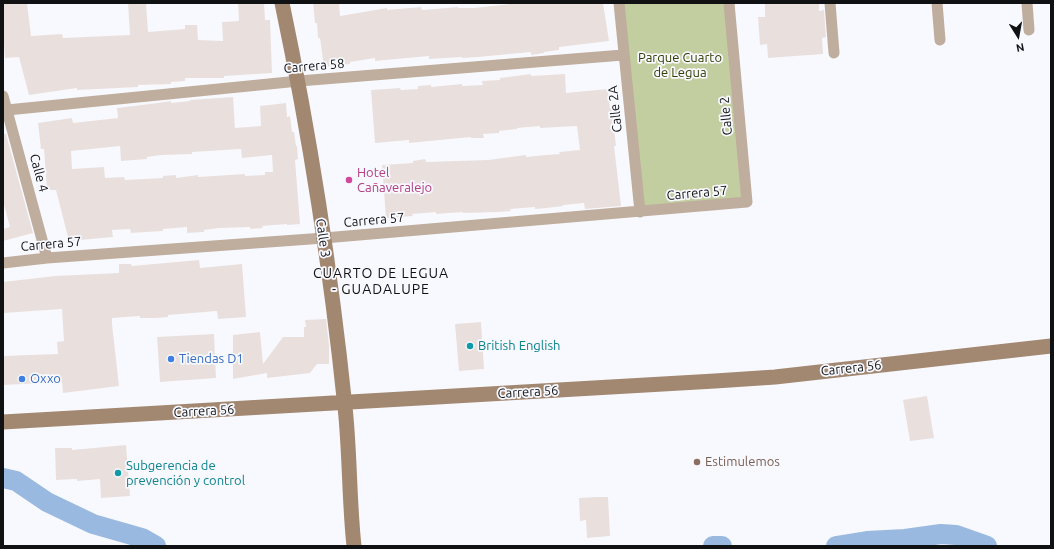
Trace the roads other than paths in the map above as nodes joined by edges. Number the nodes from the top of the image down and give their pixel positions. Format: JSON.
{"nodes":[{"id":1,"x":282,"y":3,"type":"edge"},
{"id":2,"x":619,"y":3,"type":"edge"},
{"id":3,"x":730,"y":3,"type":"edge"},
{"id":4,"x":830,"y":3,"type":"edge"},
{"id":5,"x":937,"y":3,"type":"edge"},
{"id":6,"x":1027,"y":3,"type":"edge"},
{"id":7,"x":1029,"y":30,"type":"dead end"},
{"id":8,"x":940,"y":40,"type":"dead end"},
{"id":9,"x":834,"y":53,"type":"dead end"},
{"id":10,"x":623,"y":55,"type":"junction"},
{"id":11,"x":298,"y":81,"type":"junction"},
{"id":12,"x":3,"y":96,"type":"edge"},
{"id":13,"x":7,"y":110,"type":"junction"},
{"id":14,"x":747,"y":202,"type":"joint"},
{"id":15,"x":640,"y":212,"type":"junction"},
{"id":16,"x":324,"y":238,"type":"junction"},
{"id":17,"x":47,"y":258,"type":"junction"},
{"id":18,"x":3,"y":262,"type":"edge"},
{"id":19,"x":1051,"y":346,"type":"edge"},
{"id":20,"x":345,"y":402,"type":"junction"},
{"id":21,"x":3,"y":422,"type":"edge"},
{"id":22,"x":354,"y":544,"type":"edge"}],
"edges":[{"from":1,"to":11,"type":"street","name":"Calle 3"},
{"from":2,"to":10,"type":"street","name":"Calle 2A"},
{"from":3,"to":14,"type":"street","name":"Calle 2"},
{"from":4,"to":9,"type":"street"},
{"from":5,"to":8,"type":"street"},
{"from":6,"to":7,"type":"street"},
{"from":10,"to":11,"type":"street","name":"Carrera 58"},
{"from":10,"to":15,"type":"street","name":"Calle 2A"},
{"from":11,"to":13,"type":"street","name":"Carrera 58"},
{"from":11,"to":16,"type":"street","name":"Calle 3"},
{"from":12,"to":13,"type":"street","name":"Calle 4"},
{"from":13,"to":17,"type":"street","name":"Calle 4"},
{"from":14,"to":15,"type":"street","name":"Carrera 57"},
{"from":15,"to":16,"type":"street","name":"Carrera 57"},
{"from":16,"to":17,"type":"street","name":"Carrera 57"},
{"from":16,"to":20,"type":"street","name":"Calle 3"},
{"from":17,"to":18,"type":"street","name":"Carrera 57"},
{"from":19,"to":20,"type":"street","name":"Carrera 56"},
{"from":20,"to":21,"type":"street","name":"Carrera 56"},
{"from":20,"to":22,"type":"street","name":"Calle 3"}]}
